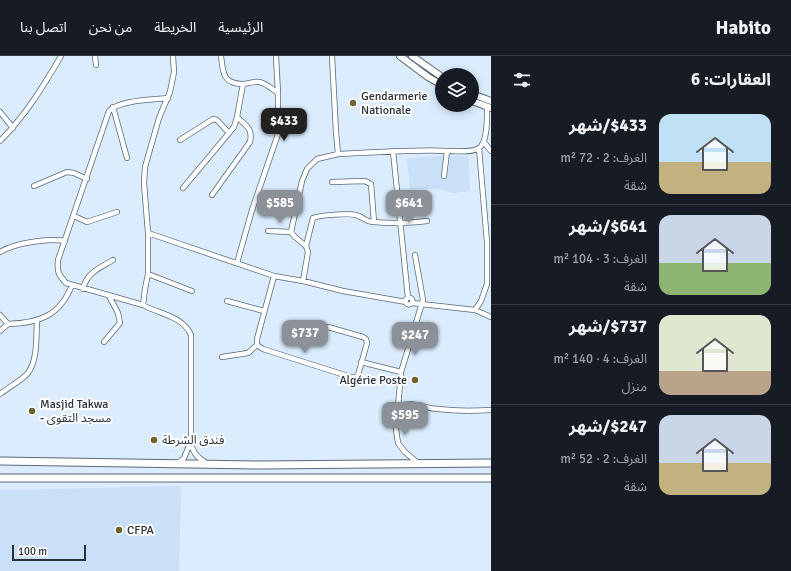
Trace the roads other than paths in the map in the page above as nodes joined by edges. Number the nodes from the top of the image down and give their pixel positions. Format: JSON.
{"nodes":[{"id":1,"x":61,"y":56,"type":"edge"},
{"id":2,"x":95,"y":56,"type":"edge"},
{"id":3,"x":173,"y":56,"type":"edge"},
{"id":4,"x":221,"y":56,"type":"edge"},
{"id":5,"x":276,"y":56,"type":"edge"},
{"id":6,"x":332,"y":56,"type":"edge"},
{"id":7,"x":400,"y":56,"type":"edge"},
{"id":8,"x":412,"y":56,"type":"edge"},
{"id":9,"x":96,"y":65,"type":"dead end"},
{"id":10,"x":435,"y":72,"type":"edge"},
{"id":11,"x":435,"y":81,"type":"edge"},
{"id":12,"x":243,"y":84,"type":"junction"},
{"id":13,"x":278,"y":94,"type":"junction"},
{"id":14,"x":479,"y":97,"type":"edge"},
{"id":15,"x":168,"y":98,"type":"junction"},
{"id":16,"x":491,"y":101,"type":"edge"},
{"id":17,"x":479,"y":104,"type":"edge"},
{"id":18,"x":113,"y":107,"type":"junction"},
{"id":19,"x":489,"y":108,"type":"edge"},
{"id":20,"x":0,"y":112,"type":"edge"},
{"id":21,"x":238,"y":117,"type":"junction"},
{"id":22,"x":13,"y":128,"type":"junction"},
{"id":23,"x":229,"y":133,"type":"junction"},
{"id":24,"x":180,"y":140,"type":"dead end"},
{"id":25,"x":0,"y":141,"type":"edge"},
{"id":26,"x":484,"y":142,"type":"junction"},
{"id":27,"x":479,"y":148,"type":"junction"},
{"id":28,"x":448,"y":151,"type":"junction"},
{"id":29,"x":491,"y":151,"type":"edge"},
{"id":30,"x":394,"y":152,"type":"junction"},
{"id":31,"x":338,"y":154,"type":"junction"},
{"id":32,"x":127,"y":158,"type":"dead end"},
{"id":33,"x":444,"y":176,"type":"dead end"},
{"id":34,"x":87,"y":179,"type":"junction"},
{"id":35,"x":332,"y":182,"type":"dead end"},
{"id":36,"x":34,"y":186,"type":"dead end"},
{"id":37,"x":183,"y":188,"type":"dead end"},
{"id":38,"x":212,"y":194,"type":"dead end"},
{"id":39,"x":117,"y":212,"type":"dead end"},
{"id":40,"x":74,"y":216,"type":"junction"},
{"id":41,"x":427,"y":221,"type":"dead end"},
{"id":42,"x":374,"y":222,"type":"junction"},
{"id":43,"x":401,"y":224,"type":"junction"},
{"id":44,"x":268,"y":231,"type":"dead end"},
{"id":45,"x":291,"y":232,"type":"junction"},
{"id":46,"x":148,"y":233,"type":"junction"},
{"id":47,"x":65,"y":241,"type":"junction"},
{"id":48,"x":306,"y":246,"type":"junction"},
{"id":49,"x":0,"y":252,"type":"edge"},
{"id":50,"x":415,"y":255,"type":"dead end"},
{"id":51,"x":113,"y":260,"type":"dead end"},
{"id":52,"x":237,"y":263,"type":"junction"},
{"id":53,"x":148,"y":274,"type":"junction"},
{"id":54,"x":274,"y":276,"type":"junction"},
{"id":55,"x":302,"y":281,"type":"junction"},
{"id":56,"x":72,"y":285,"type":"junction"},
{"id":57,"x":83,"y":288,"type":"junction"},
{"id":58,"x":192,"y":291,"type":"dead end"},
{"id":59,"x":109,"y":296,"type":"junction"},
{"id":60,"x":407,"y":300,"type":"junction"},
{"id":61,"x":227,"y":301,"type":"dead end"},
{"id":62,"x":422,"y":304,"type":"junction"},
{"id":63,"x":143,"y":305,"type":"junction"},
{"id":64,"x":475,"y":310,"type":"junction"},
{"id":65,"x":264,"y":311,"type":"junction"},
{"id":66,"x":0,"y":315,"type":"edge"},
{"id":67,"x":491,"y":317,"type":"edge"},
{"id":68,"x":36,"y":320,"type":"junction"},
{"id":69,"x":8,"y":324,"type":"junction"},
{"id":70,"x":328,"y":327,"type":"dead end"},
{"id":71,"x":0,"y":331,"type":"edge"},
{"id":72,"x":104,"y":342,"type":"dead end"},
{"id":73,"x":258,"y":345,"type":"junction"},
{"id":74,"x":222,"y":357,"type":"dead end"},
{"id":75,"x":361,"y":362,"type":"junction"},
{"id":76,"x":401,"y":372,"type":"junction"},
{"id":77,"x":0,"y":394,"type":"edge"},
{"id":78,"x":398,"y":406,"type":"junction"},
{"id":79,"x":491,"y":410,"type":"edge"},
{"id":80,"x":191,"y":441,"type":"junction"},
{"id":81,"x":0,"y":460,"type":"edge"},
{"id":82,"x":178,"y":463,"type":"junction"},
{"id":83,"x":418,"y":463,"type":"junction"},
{"id":84,"x":491,"y":463,"type":"edge"},
{"id":85,"x":207,"y":464,"type":"junction"},
{"id":86,"x":0,"y":478,"type":"edge"},
{"id":87,"x":491,"y":478,"type":"edge"}],
"edges":[{"from":1,"to":22,"type":"street"},
{"from":2,"to":9,"type":"street"},
{"from":3,"to":15,"type":"street"},
{"from":4,"to":12,"type":"street"},
{"from":5,"to":13,"type":"street"},
{"from":6,"to":31,"type":"street"},
{"from":7,"to":11,"type":"main road"},
{"from":8,"to":10,"type":"main road"},
{"from":12,"to":13,"type":"street"},
{"from":12,"to":21,"type":"street"},
{"from":13,"to":52,"type":"street"},
{"from":14,"to":16,"type":"main road"},
{"from":15,"to":18,"type":"street"},
{"from":15,"to":46,"type":"street"},
{"from":17,"to":19,"type":"main road"},
{"from":18,"to":32,"type":"street"},
{"from":18,"to":34,"type":"street"},
{"from":19,"to":26,"type":"street"},
{"from":20,"to":22,"type":"street"},
{"from":21,"to":23,"type":"street"},
{"from":21,"to":38,"type":"street"},
{"from":22,"to":25,"type":"street"},
{"from":23,"to":24,"type":"street"},
{"from":23,"to":37,"type":"street"},
{"from":26,"to":27,"type":"street"},
{"from":26,"to":29,"type":"street"},
{"from":27,"to":28,"type":"street"},
{"from":27,"to":64,"type":"street"},
{"from":28,"to":30,"type":"street"},
{"from":28,"to":33,"type":"street"},
{"from":30,"to":31,"type":"street"},
{"from":30,"to":43,"type":"street"},
{"from":31,"to":45,"type":"street"},
{"from":34,"to":36,"type":"street"},
{"from":34,"to":40,"type":"street"},
{"from":35,"to":42,"type":"street"},
{"from":39,"to":40,"type":"street"},
{"from":40,"to":47,"type":"street"},
{"from":41,"to":43,"type":"street"},
{"from":42,"to":43,"type":"street"},
{"from":42,"to":48,"type":"street"},
{"from":43,"to":60,"type":"street"},
{"from":44,"to":45,"type":"street"},
{"from":45,"to":48,"type":"street"},
{"from":46,"to":52,"type":"street"},
{"from":46,"to":53,"type":"street"},
{"from":47,"to":49,"type":"street"},
{"from":47,"to":56,"type":"street"},
{"from":48,"to":55,"type":"street"},
{"from":50,"to":62,"type":"street"},
{"from":51,"to":57,"type":"street"},
{"from":52,"to":54,"type":"street"},
{"from":53,"to":58,"type":"street"},
{"from":53,"to":63,"type":"street"},
{"from":54,"to":55,"type":"street"},
{"from":54,"to":65,"type":"street"},
{"from":55,"to":60,"type":"street"},
{"from":56,"to":57,"type":"street"},
{"from":56,"to":68,"type":"street"},
{"from":57,"to":59,"type":"street"},
{"from":59,"to":63,"type":"street"},
{"from":59,"to":72,"type":"street"},
{"from":60,"to":62,"type":"street"},
{"from":61,"to":65,"type":"street"},
{"from":62,"to":64,"type":"street"},
{"from":62,"to":76,"type":"street"},
{"from":63,"to":80,"type":"street"},
{"from":64,"to":67,"type":"street"},
{"from":65,"to":73,"type":"street"},
{"from":66,"to":69,"type":"street"},
{"from":68,"to":69,"type":"street"},
{"from":68,"to":77,"type":"street"},
{"from":69,"to":71,"type":"street"},
{"from":70,"to":75,"type":"street"},
{"from":73,"to":74,"type":"street"},
{"from":73,"to":75,"type":"street"},
{"from":75,"to":76,"type":"street"},
{"from":76,"to":78,"type":"street"},
{"from":78,"to":79,"type":"street"},
{"from":78,"to":83,"type":"street"},
{"from":80,"to":82,"type":"street"},
{"from":80,"to":85,"type":"street"},
{"from":81,"to":82,"type":"highway"},
{"from":82,"to":85,"type":"highway"},
{"from":83,"to":84,"type":"highway"},
{"from":83,"to":85,"type":"highway"},
{"from":86,"to":87,"type":"highway"}]}
